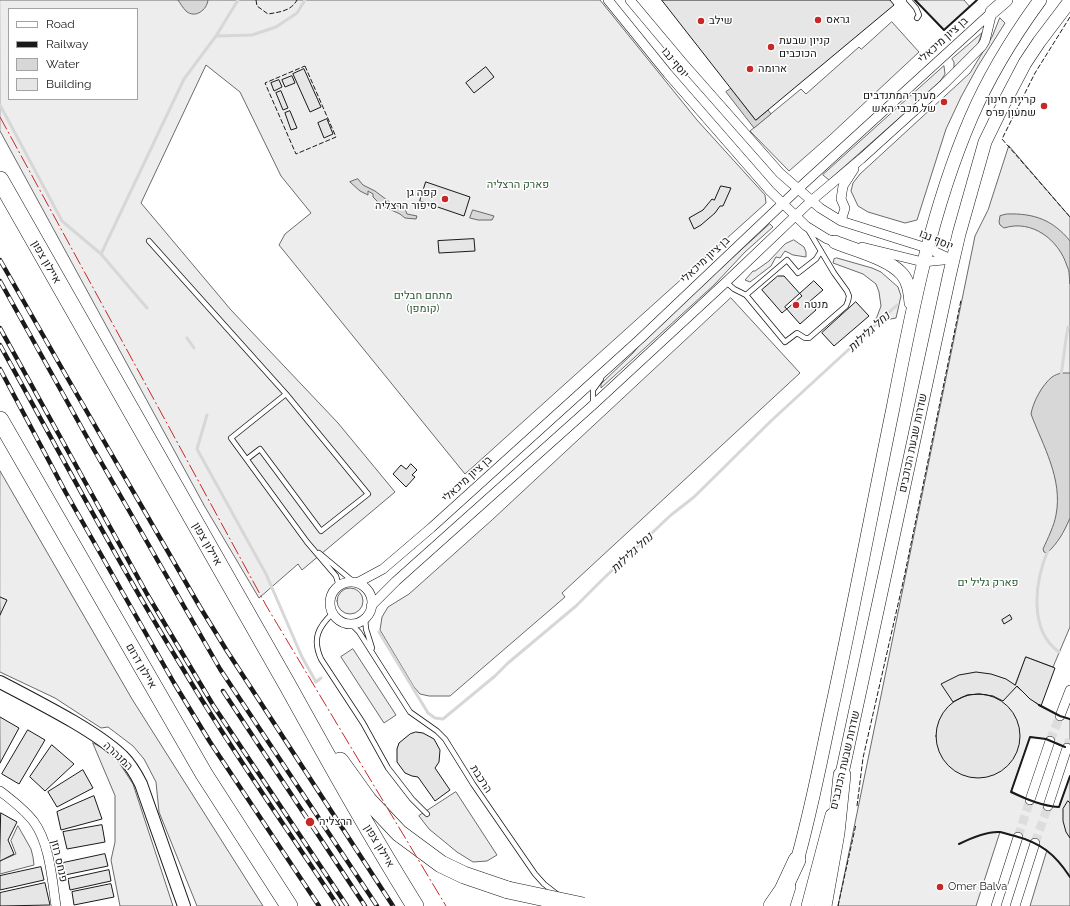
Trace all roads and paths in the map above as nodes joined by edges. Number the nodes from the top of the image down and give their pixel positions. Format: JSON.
{"nodes":[{"id":1,"x":608,"y":0,"type":"edge"},
{"id":2,"x":630,"y":0,"type":"edge"},
{"id":3,"x":909,"y":0,"type":"edge"},
{"id":4,"x":1006,"y":0,"type":"edge"},
{"id":5,"x":1040,"y":0,"type":"edge"},
{"id":6,"x":1070,"y":2,"type":"edge"},
{"id":7,"x":992,"y":12,"type":"junction"},
{"id":8,"x":917,"y":18,"type":"dead end"},
{"id":9,"x":861,"y":159,"type":"junction"},
{"id":10,"x":0,"y":180,"type":"edge"},
{"id":11,"x":798,"y":189,"type":"junction"},
{"id":12,"x":811,"y":201,"type":"junction"},
{"id":13,"x":782,"y":203,"type":"junction"},
{"id":14,"x":795,"y":217,"type":"junction"},
{"id":15,"x":842,"y":221,"type":"junction"},
{"id":16,"x":806,"y":226,"type":"junction"},
{"id":17,"x":149,"y":241,"type":"dead end"},
{"id":18,"x":835,"y":242,"type":"junction"},
{"id":19,"x":927,"y":248,"type":"junction"},
{"id":20,"x":820,"y":252,"type":"junction"},
{"id":21,"x":953,"y":259,"type":"junction"},
{"id":22,"x":923,"y":262,"type":"junction"},
{"id":23,"x":726,"y":282,"type":"junction"},
{"id":24,"x":746,"y":295,"type":"junction"},
{"id":25,"x":910,"y":320,"type":"junction"},
{"id":26,"x":640,"y":339,"type":"junction"},
{"id":27,"x":593,"y":392,"type":"junction"},
{"id":28,"x":286,"y":394,"type":"junction"},
{"id":29,"x":603,"y":396,"type":"junction"},
{"id":30,"x":574,"y":398,"type":"junction"},
{"id":31,"x":593,"y":405,"type":"junction"},
{"id":32,"x":0,"y":420,"type":"edge"},
{"id":33,"x":247,"y":459,"type":"junction"},
{"id":34,"x":310,"y":546,"type":"junction"},
{"id":35,"x":356,"y":583,"type":"junction"},
{"id":36,"x":339,"y":586,"type":"junction"},
{"id":37,"x":371,"y":606,"type":"junction"},
{"id":38,"x":333,"y":613,"type":"junction"},
{"id":39,"x":365,"y":618,"type":"junction"},
{"id":40,"x":351,"y":624,"type":"junction"},
{"id":41,"x":373,"y":654,"type":"junction"},
{"id":42,"x":0,"y":682,"type":"edge"},
{"id":43,"x":288,"y":686,"type":"junction"},
{"id":44,"x":1070,"y":690,"type":"edge"},
{"id":45,"x":1060,"y":716,"type":"tunnel mouth"},
{"id":46,"x":1050,"y":741,"type":"tunnel mouth"},
{"id":47,"x":1067,"y":748,"type":"dead end"},
{"id":48,"x":842,"y":775,"type":"junction"},
{"id":49,"x":0,"y":791,"type":"edge"},
{"id":50,"x":1030,"y":800,"type":"tunnel mouth"},
{"id":51,"x":1048,"y":806,"type":"tunnel mouth"},
{"id":52,"x":427,"y":814,"type":"dead end"},
{"id":53,"x":1018,"y":837,"type":"tunnel mouth"},
{"id":54,"x":1035,"y":843,"type":"tunnel mouth"},
{"id":55,"x":797,"y":860,"type":"junction"},
{"id":56,"x":184,"y":905,"type":"edge"},
{"id":57,"x":56,"y":906,"type":"edge"},
{"id":58,"x":289,"y":906,"type":"edge"},
{"id":59,"x":415,"y":906,"type":"edge"},
{"id":60,"x":582,"y":906,"type":"edge"},
{"id":61,"x":772,"y":906,"type":"edge"},
{"id":62,"x":783,"y":906,"type":"edge"},
{"id":63,"x":808,"y":906,"type":"edge"},
{"id":64,"x":823,"y":906,"type":"edge"},
{"id":65,"x":996,"y":906,"type":"edge"},
{"id":66,"x":1015,"y":906,"type":"edge"}],
"edges":[{"from":1,"to":13,"type":"street","name":"יוסף נבו"},
{"from":2,"to":11,"type":"street","name":"יוסף נבו"},
{"from":3,"to":8,"type":"lane"},
{"from":4,"to":7,"type":"main road"},
{"from":5,"to":19,"type":"main road"},
{"from":6,"to":21,"type":"main road","name":"שדרות שבעת הכוכבים"},
{"from":7,"to":9,"type":"street"},
{"from":7,"to":11,"type":"street","name":"בן ציון מיכאלי"},
{"from":9,"to":12,"type":"street"},
{"from":9,"to":15,"type":"street"},
{"from":10,"to":43,"type":"highway","name":"איילון צפון"},
{"from":11,"to":12,"type":"street","name":"יוסף נבו"},
{"from":11,"to":13,"type":"street","name":"בן ציון מיכאלי"},
{"from":12,"to":14,"type":"street"},
{"from":12,"to":15,"type":"street","name":"יוסף נבו"},
{"from":13,"to":14,"type":"street","name":"יוסף נבו"},
{"from":13,"to":26,"type":"street","name":"בן ציון מיכאלי"},
{"from":14,"to":16,"type":"street","name":"יוסף נבו"},
{"from":14,"to":23,"type":"street"},
{"from":15,"to":19,"type":"street","name":"יוסף נבו"},
{"from":16,"to":18,"type":"street","name":"יוסף נבו"},
{"from":16,"to":20,"type":"lane"},
{"from":17,"to":28,"type":"lane"},
{"from":18,"to":22,"type":"street","name":"יוסף נבו"},
{"from":18,"to":25,"type":"main road"},
{"from":19,"to":21,"type":"street","name":"יוסף נבו"},
{"from":19,"to":22,"type":"main road"},
{"from":20,"to":24,"type":"lane"},
{"from":20,"to":24,"type":"lane"},
{"from":21,"to":22,"type":"street","name":"יוסף נבו"},
{"from":21,"to":48,"type":"main road","name":"שדרות שבעת הכוכבים"},
{"from":22,"to":25,"type":"main road"},
{"from":23,"to":24,"type":"lane"},
{"from":23,"to":29,"type":"street"},
{"from":25,"to":55,"type":"main road"},
{"from":26,"to":27,"type":"lane"},
{"from":26,"to":30,"type":"street","name":"בן ציון מיכאלי"},
{"from":27,"to":29,"type":"lane"},
{"from":27,"to":30,"type":"lane"},
{"from":27,"to":31,"type":"lane"},
{"from":28,"to":33,"type":"lane"},
{"from":28,"to":33,"type":"lane"},
{"from":29,"to":31,"type":"street"},
{"from":30,"to":35,"type":"street","name":"בן ציון מיכאלי"},
{"from":31,"to":37,"type":"street"},
{"from":32,"to":58,"type":"highway","name":"איילון דרום"},
{"from":33,"to":34,"type":"lane"},
{"from":34,"to":35,"type":"lane"},
{"from":34,"to":36,"type":"lane"},
{"from":35,"to":36,"type":"street"},
{"from":35,"to":37,"type":"street"},
{"from":36,"to":38,"type":"street"},
{"from":37,"to":39,"type":"street"},
{"from":38,"to":40,"type":"street"},
{"from":38,"to":52,"type":"lane"},
{"from":39,"to":40,"type":"street"},
{"from":39,"to":41,"type":"lane","name":"הרכבת"},
{"from":40,"to":41,"type":"lane","name":"הרכבת"},
{"from":41,"to":60,"type":"lane","name":"הרכבת"},
{"from":42,"to":56,"type":"street","name":"המנהרה"},
{"from":43,"to":59,"type":"highway","name":"איילון צפון"},
{"from":43,"to":60,"type":"highway","bridge":true},
{"from":44,"to":45,"type":"street"},
{"from":46,"to":50,"type":"street"},
{"from":47,"to":51,"type":"street"},
{"from":48,"to":63,"type":"main road","name":"שדרות שבעת הכוכבים"},
{"from":48,"to":64,"type":"highway"},
{"from":49,"to":57,"type":"street","name":"פנחס רוזן"},
{"from":53,"to":65,"type":"street"},
{"from":54,"to":66,"type":"street"},
{"from":55,"to":61,"type":"highway"},
{"from":55,"to":62,"type":"main road"}]}
